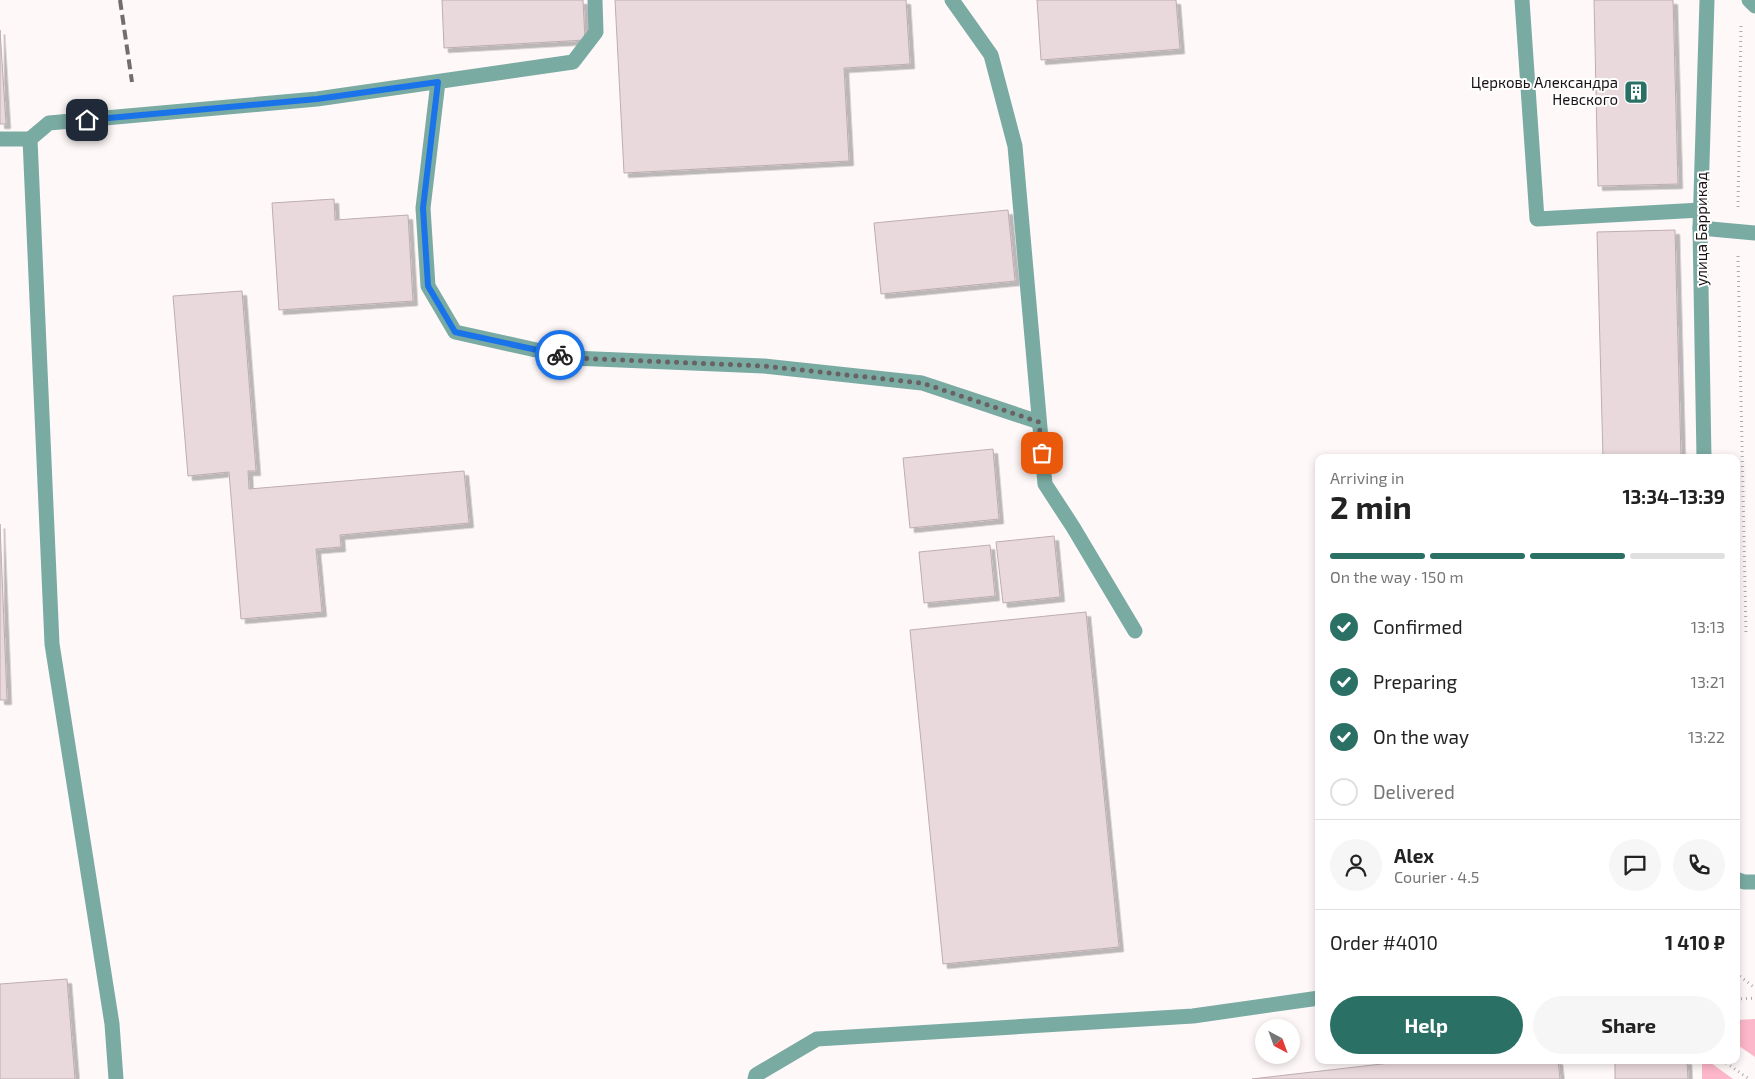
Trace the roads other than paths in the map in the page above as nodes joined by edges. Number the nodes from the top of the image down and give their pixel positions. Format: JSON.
{"nodes":[{"id":1,"x":595,"y":0,"type":"edge"},
{"id":2,"x":952,"y":0,"type":"edge"},
{"id":3,"x":1522,"y":0,"type":"edge"},
{"id":4,"x":1707,"y":0,"type":"edge"},
{"id":5,"x":1750,"y":0,"type":"edge"},
{"id":6,"x":1755,"y":6,"type":"edge"},
{"id":7,"x":438,"y":82,"type":"junction"},
{"id":8,"x":30,"y":138,"type":"junction"},
{"id":9,"x":0,"y":139,"type":"edge"},
{"id":10,"x":1701,"y":210,"type":"junction"},
{"id":11,"x":1700,"y":228,"type":"junction"},
{"id":12,"x":1755,"y":233,"type":"edge"},
{"id":13,"x":1039,"y":422,"type":"junction"},
{"id":14,"x":1704,"y":454,"type":"edge"},
{"id":15,"x":1135,"y":631,"type":"dead end"},
{"id":16,"x":1315,"y":999,"type":"edge"},
{"id":17,"x":116,"y":1079,"type":"edge"},
{"id":18,"x":755,"y":1079,"type":"edge"}],
"edges":[{"from":1,"to":7,"type":"street"},
{"from":2,"to":13,"type":"street"},
{"from":3,"to":10,"type":"street"},
{"from":4,"to":10,"type":"street","name":"улица Баррикад"},
{"from":5,"to":6,"type":"street"},
{"from":7,"to":8,"type":"street"},
{"from":7,"to":13,"type":"street"},
{"from":8,"to":9,"type":"street"},
{"from":8,"to":17,"type":"street"},
{"from":10,"to":11,"type":"street","name":"улица Баррикад"},
{"from":11,"to":12,"type":"street"},
{"from":11,"to":14,"type":"street","name":"улица Баррикад"},
{"from":13,"to":15,"type":"street"},
{"from":16,"to":18,"type":"street"}]}
